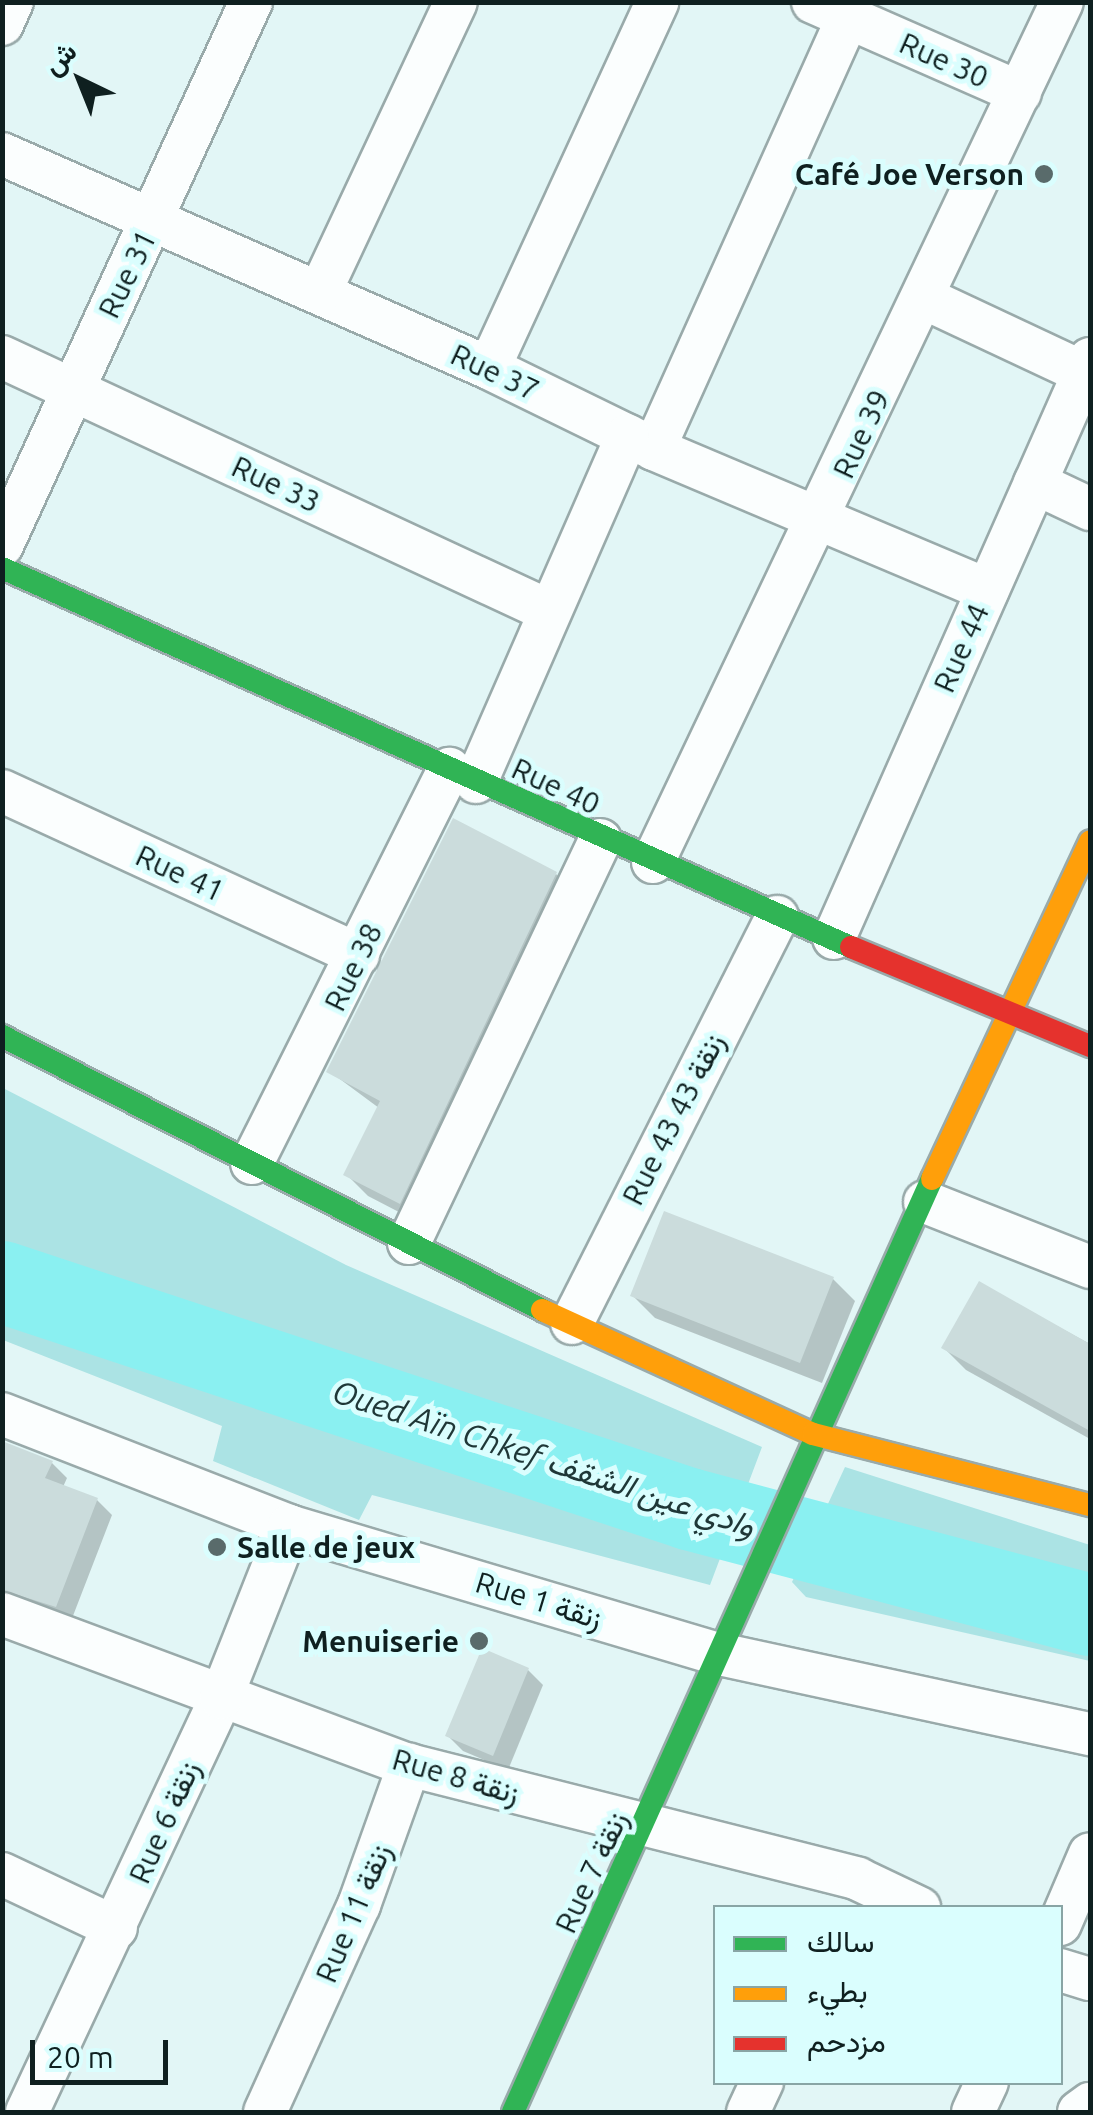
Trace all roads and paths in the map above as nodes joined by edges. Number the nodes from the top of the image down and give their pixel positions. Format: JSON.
{"nodes":[{"id":1,"x":12,"y":2,"type":"edge"},
{"id":2,"x":251,"y":2,"type":"edge"},
{"id":3,"x":456,"y":2,"type":"edge"},
{"id":4,"x":657,"y":2,"type":"edge"},
{"id":5,"x":1062,"y":2,"type":"edge"},
{"id":6,"x":830,"y":10,"type":"edge"},
{"id":7,"x":2,"y":24,"type":"edge"},
{"id":8,"x":1020,"y":93,"type":"junction"},
{"id":9,"x":2,"y":154,"type":"edge"},
{"id":10,"x":152,"y":224,"type":"junction"},
{"id":11,"x":320,"y":292,"type":"junction"},
{"id":12,"x":924,"y":298,"type":"junction"},
{"id":13,"x":2,"y":357,"type":"edge"},
{"id":14,"x":1087,"y":366,"type":"edge"},
{"id":15,"x":488,"y":368,"type":"junction"},
{"id":16,"x":71,"y":389,"type":"junction"},
{"id":17,"x":641,"y":442,"type":"junction"},
{"id":18,"x":1036,"y":483,"type":"junction"},
{"id":19,"x":1090,"y":509,"type":"edge"},
{"id":20,"x":820,"y":520,"type":"junction"},
{"id":21,"x":2,"y":545,"type":"edge"},
{"id":22,"x":2,"y":568,"type":"edge"},
{"id":23,"x":987,"y":590,"type":"junction"},
{"id":24,"x":549,"y":611,"type":"junction"},
{"id":25,"x":463,"y":776,"type":"junction"},
{"id":26,"x":2,"y":790,"type":"edge"},
{"id":27,"x":600,"y":840,"type":"junction"},
{"id":28,"x":1090,"y":841,"type":"edge"},
{"id":29,"x":653,"y":862,"type":"junction"},
{"id":30,"x":777,"y":918,"type":"junction"},
{"id":31,"x":834,"y":938,"type":"junction"},
{"id":32,"x":358,"y":955,"type":"junction"},
{"id":33,"x":1010,"y":1014,"type":"junction"},
{"id":34,"x":2,"y":1036,"type":"edge"},
{"id":35,"x":1090,"y":1046,"type":"edge"},
{"id":36,"x":252,"y":1163,"type":"junction"},
{"id":37,"x":926,"y":1202,"type":"junction"},
{"id":38,"x":410,"y":1243,"type":"junction"},
{"id":39,"x":1090,"y":1267,"type":"edge"},
{"id":40,"x":572,"y":1323,"type":"junction"},
{"id":41,"x":2,"y":1414,"type":"edge"},
{"id":42,"x":813,"y":1434,"type":"junction"},
{"id":43,"x":1090,"y":1505,"type":"edge"},
{"id":44,"x":289,"y":1526,"type":"junction"},
{"id":45,"x":2,"y":1614,"type":"edge"},
{"id":46,"x":719,"y":1654,"type":"junction"},
{"id":47,"x":220,"y":1698,"type":"junction"},
{"id":48,"x":1090,"y":1734,"type":"edge"},
{"id":49,"x":409,"y":1765,"type":"junction"},
{"id":50,"x":645,"y":1826,"type":"junction"},
{"id":51,"x":1090,"y":1854,"type":"edge"},
{"id":52,"x":2,"y":1874,"type":"edge"},
{"id":53,"x":851,"y":1893,"type":"edge"},
{"id":54,"x":905,"y":1905,"type":"edge"},
{"id":55,"x":1063,"y":1917,"type":"edge"},
{"id":56,"x":116,"y":1928,"type":"junction"},
{"id":57,"x":1063,"y":1971,"type":"edge"},
{"id":58,"x":1090,"y":1980,"type":"edge"},
{"id":59,"x":761,"y":2085,"type":"edge"},
{"id":60,"x":986,"y":2085,"type":"edge"},
{"id":61,"x":1090,"y":2104,"type":"edge"},
{"id":62,"x":24,"y":2108,"type":"edge"},
{"id":63,"x":265,"y":2112,"type":"edge"},
{"id":64,"x":513,"y":2112,"type":"edge"},
{"id":65,"x":748,"y":2112,"type":"edge"},
{"id":66,"x":974,"y":2112,"type":"edge"},
{"id":67,"x":1078,"y":2112,"type":"edge"}],
"edges":[{"from":1,"to":7,"type":"street"},
{"from":2,"to":10,"type":"street","name":"Rue 31"},
{"from":3,"to":11,"type":"street"},
{"from":4,"to":15,"type":"street"},
{"from":5,"to":8,"type":"street","name":"Rue 39"},
{"from":6,"to":8,"type":"street","name":"Rue 30"},
{"from":6,"to":17,"type":"street","name":"Rue 38"},
{"from":8,"to":12,"type":"street","name":"Rue 39"},
{"from":9,"to":10,"type":"street","name":"Rue 37"},
{"from":10,"to":11,"type":"street","name":"Rue 37"},
{"from":10,"to":16,"type":"street","name":"Rue 31"},
{"from":11,"to":15,"type":"street","name":"Rue 37"},
{"from":12,"to":14,"type":"street"},
{"from":12,"to":20,"type":"street","name":"Rue 39"},
{"from":13,"to":16,"type":"street","name":"Rue 33"},
{"from":14,"to":18,"type":"street","name":"Rue 44"},
{"from":15,"to":17,"type":"street","name":"Rue 37"},
{"from":16,"to":21,"type":"street","name":"Rue 31"},
{"from":16,"to":24,"type":"street","name":"Rue 33"},
{"from":17,"to":20,"type":"street","name":"Rue 37"},
{"from":17,"to":24,"type":"street","name":"Rue 38"},
{"from":18,"to":19,"type":"street"},
{"from":18,"to":23,"type":"street","name":"Rue 44"},
{"from":20,"to":23,"type":"street","name":"Rue 37"},
{"from":20,"to":29,"type":"street","name":"Rue 39"},
{"from":22,"to":25,"type":"street","name":"Rue 40"},
{"from":23,"to":31,"type":"street","name":"Rue 44"},
{"from":24,"to":25,"type":"street","name":"Rue 38"},
{"from":25,"to":27,"type":"street","name":"Rue 40"},
{"from":25,"to":32,"type":"street","name":"Rue 38"},
{"from":26,"to":32,"type":"street","name":"Rue 41"},
{"from":27,"to":29,"type":"street","name":"Rue 40"},
{"from":27,"to":38,"type":"street"},
{"from":28,"to":33,"type":"street","name":"Rue 7 زنقة"},
{"from":29,"to":30,"type":"street","name":"Rue 40"},
{"from":30,"to":31,"type":"street","name":"Rue 40"},
{"from":30,"to":40,"type":"street","name":"Rue 43 زنقة 43"},
{"from":31,"to":33,"type":"street","name":"Rue 40"},
{"from":32,"to":36,"type":"street","name":"Rue 38"},
{"from":33,"to":35,"type":"street","name":"Rue 40"},
{"from":33,"to":37,"type":"street","name":"Rue 7 زنقة"},
{"from":34,"to":36,"type":"street"},
{"from":36,"to":38,"type":"street"},
{"from":37,"to":39,"type":"street"},
{"from":37,"to":42,"type":"street","name":"Rue 7 زنقة"},
{"from":38,"to":40,"type":"street"},
{"from":40,"to":42,"type":"street"},
{"from":41,"to":44,"type":"street","name":"Rue 1 زنقة"},
{"from":42,"to":43,"type":"street"},
{"from":42,"to":46,"type":"street","name":"Rue 7 زنقة"},
{"from":44,"to":46,"type":"street","name":"Rue 1 زنقة"},
{"from":44,"to":47,"type":"street","name":"Rue 6 زنقة"},
{"from":45,"to":47,"type":"street","name":"Rue 8 زنقة"},
{"from":46,"to":48,"type":"street","name":"Rue 1 زنقة"},
{"from":46,"to":50,"type":"street","name":"Rue 7 زنقة"},
{"from":47,"to":49,"type":"street","name":"Rue 8 زنقة"},
{"from":47,"to":56,"type":"street","name":"Rue 6 زنقة"},
{"from":49,"to":50,"type":"street","name":"Rue 8 زنقة"},
{"from":49,"to":63,"type":"street","name":"Rue 11 زنقة"},
{"from":50,"to":53,"type":"street","name":"Rue 8 زنقة"},
{"from":50,"to":64,"type":"street","name":"Rue 7 زنقة"},
{"from":51,"to":55,"type":"street"},
{"from":52,"to":56,"type":"street"},
{"from":53,"to":54,"type":"street","name":"Rue 8 زنقة"},
{"from":56,"to":62,"type":"street","name":"Rue 6 زنقة"},
{"from":57,"to":58,"type":"street"},
{"from":59,"to":65,"type":"street"},
{"from":60,"to":66,"type":"street"},
{"from":61,"to":67,"type":"street"}]}
